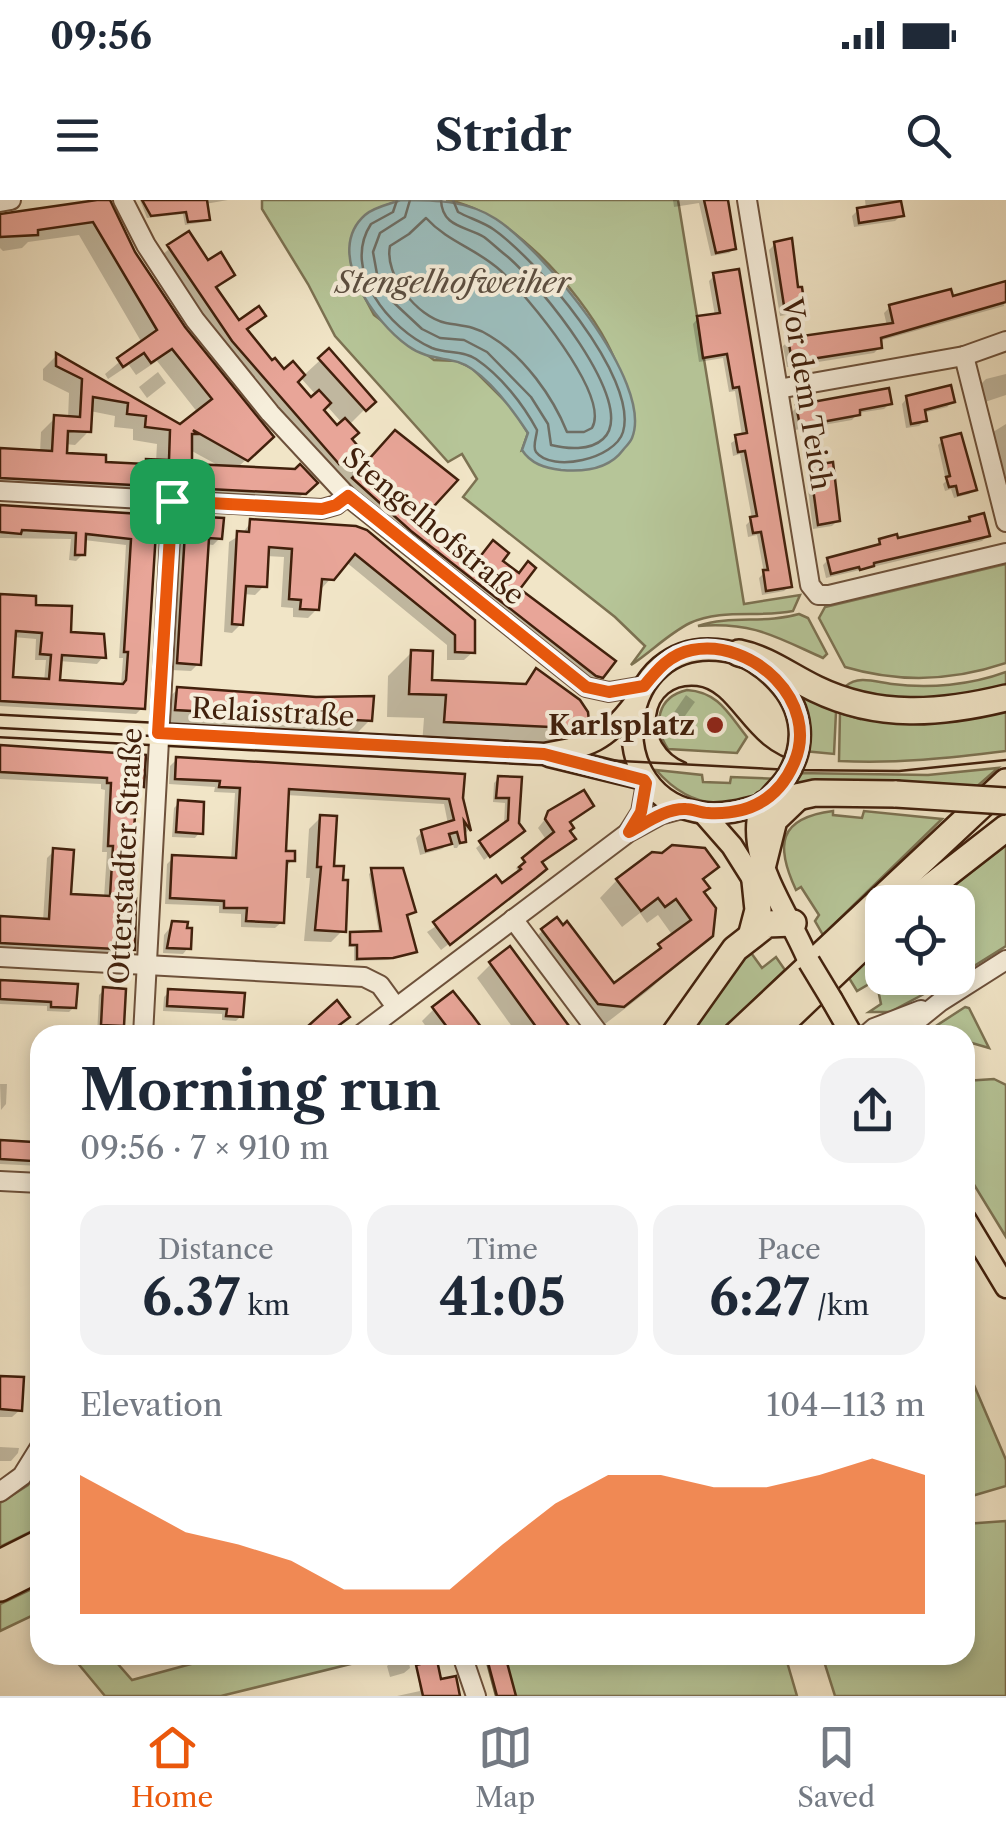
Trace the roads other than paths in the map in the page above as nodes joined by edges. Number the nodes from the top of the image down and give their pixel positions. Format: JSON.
{"nodes":[{"id":1,"x":11,"y":200,"type":"edge"},
{"id":2,"x":123,"y":200,"type":"edge"},
{"id":3,"x":747,"y":200,"type":"edge"},
{"id":4,"x":0,"y":202,"type":"edge"},
{"id":5,"x":1006,"y":342,"type":"edge"},
{"id":6,"x":964,"y":356,"type":"junction"},
{"id":7,"x":778,"y":389,"type":"junction"},
{"id":8,"x":0,"y":491,"type":"edge"},
{"id":9,"x":348,"y":496,"type":"junction"},
{"id":10,"x":172,"y":501,"type":"junction"},
{"id":11,"x":1006,"y":522,"type":"edge"},
{"id":12,"x":1006,"y":554,"type":"edge"},
{"id":13,"x":738,"y":653,"type":"junction"},
{"id":14,"x":639,"y":695,"type":"junction"},
{"id":15,"x":1006,"y":698,"type":"edge"},
{"id":16,"x":0,"y":726,"type":"edge"},
{"id":17,"x":158,"y":733,"type":"junction"},
{"id":18,"x":544,"y":754,"type":"junction"},
{"id":19,"x":645,"y":781,"type":"junction"},
{"id":20,"x":1006,"y":782,"type":"edge"},
{"id":21,"x":802,"y":794,"type":"junction"},
{"id":22,"x":1006,"y":801,"type":"edge"},
{"id":23,"x":765,"y":804,"type":"junction"},
{"id":24,"x":702,"y":816,"type":"junction"},
{"id":25,"x":1006,"y":828,"type":"edge"},
{"id":26,"x":629,"y":832,"type":"junction"},
{"id":27,"x":759,"y":872,"type":"junction"},
{"id":28,"x":933,"y":885,"type":"edge"},
{"id":29,"x":513,"y":919,"type":"junction"},
{"id":30,"x":784,"y":926,"type":"junction"},
{"id":31,"x":752,"y":933,"type":"junction"},
{"id":32,"x":865,"y":944,"type":"edge"},
{"id":33,"x":0,"y":957,"type":"edge"},
{"id":34,"x":1006,"y":960,"type":"edge"},
{"id":35,"x":147,"y":965,"type":"junction"},
{"id":36,"x":940,"y":1002,"type":"junction"},
{"id":37,"x":396,"y":1007,"type":"junction"},
{"id":38,"x":144,"y":1025,"type":"edge"},
{"id":39,"x":373,"y":1025,"type":"edge"},
{"id":40,"x":592,"y":1025,"type":"edge"},
{"id":41,"x":681,"y":1025,"type":"edge"},
{"id":42,"x":747,"y":1025,"type":"edge"},
{"id":43,"x":780,"y":1025,"type":"edge"},
{"id":44,"x":846,"y":1025,"type":"edge"},
{"id":45,"x":882,"y":1025,"type":"edge"},
{"id":46,"x":911,"y":1025,"type":"edge"},
{"id":47,"x":0,"y":1181,"type":"edge"},
{"id":48,"x":30,"y":1182,"type":"edge"},
{"id":49,"x":975,"y":1236,"type":"edge"},
{"id":50,"x":1006,"y":1287,"type":"edge"},
{"id":51,"x":30,"y":1463,"type":"edge"},
{"id":52,"x":0,"y":1492,"type":"edge"},
{"id":53,"x":30,"y":1549,"type":"edge"},
{"id":54,"x":0,"y":1563,"type":"edge"},
{"id":55,"x":30,"y":1573,"type":"edge"},
{"id":56,"x":0,"y":1588,"type":"edge"},
{"id":57,"x":465,"y":1665,"type":"edge"},
{"id":58,"x":476,"y":1696,"type":"edge"}],
"edges":[{"from":1,"to":4,"type":"street"},
{"from":2,"to":9,"type":"street","name":"Stengelhofstraße"},
{"from":3,"to":7,"type":"street","name":"Vor dem Teich"},
{"from":5,"to":6,"type":"street"},
{"from":6,"to":7,"type":"street"},
{"from":6,"to":11,"type":"street"},
{"from":7,"to":12,"type":"street","name":"Vor dem Teich"},
{"from":8,"to":10,"type":"street"},
{"from":9,"to":10,"type":"street"},
{"from":9,"to":14,"type":"street","name":"Stengelhofstraße"},
{"from":10,"to":17,"type":"street","name":"Otterstadter Straße"},
{"from":13,"to":14,"type":"main road"},
{"from":13,"to":15,"type":"highway"},
{"from":13,"to":23,"type":"main road"},
{"from":14,"to":18,"type":"main road","name":"Relaisstraße"},
{"from":14,"to":19,"type":"main road"},
{"from":16,"to":17,"type":"main road","name":"Relaisstraße"},
{"from":17,"to":18,"type":"main road","name":"Relaisstraße"},
{"from":17,"to":35,"type":"street","name":"Otterstadter Straße"},
{"from":18,"to":19,"type":"main road","name":"Relaisstraße"},
{"from":19,"to":24,"type":"main road"},
{"from":19,"to":26,"type":"street"},
{"from":20,"to":42,"type":"highway"},
{"from":21,"to":22,"type":"highway","bridge":true},
{"from":21,"to":23,"type":"highway"},
{"from":21,"to":27,"type":"highway"},
{"from":23,"to":24,"type":"main road"},
{"from":23,"to":27,"type":"main road"},
{"from":24,"to":26,"type":"street"},
{"from":24,"to":27,"type":"main road"},
{"from":25,"to":28,"type":"highway"},
{"from":26,"to":29,"type":"street"},
{"from":27,"to":30,"type":"main road"},
{"from":27,"to":31,"type":"highway"},
{"from":29,"to":37,"type":"street"},
{"from":29,"to":40,"type":"street"},
{"from":30,"to":31,"type":"highway"},
{"from":30,"to":44,"type":"main road","bridge":true},
{"from":31,"to":41,"type":"highway"},
{"from":32,"to":43,"type":"highway"},
{"from":33,"to":35,"type":"street"},
{"from":34,"to":36,"type":"street"},
{"from":35,"to":37,"type":"street"},
{"from":35,"to":38,"type":"street","name":"Otterstadter Straße"},
{"from":36,"to":45,"type":"street"},
{"from":36,"to":46,"type":"street"},
{"from":37,"to":39,"type":"street"},
{"from":47,"to":48,"type":"street"},
{"from":49,"to":50,"type":"main road"},
{"from":51,"to":52,"type":"street"},
{"from":53,"to":54,"type":"highway"},
{"from":55,"to":56,"type":"highway"},
{"from":57,"to":58,"type":"street"}]}
